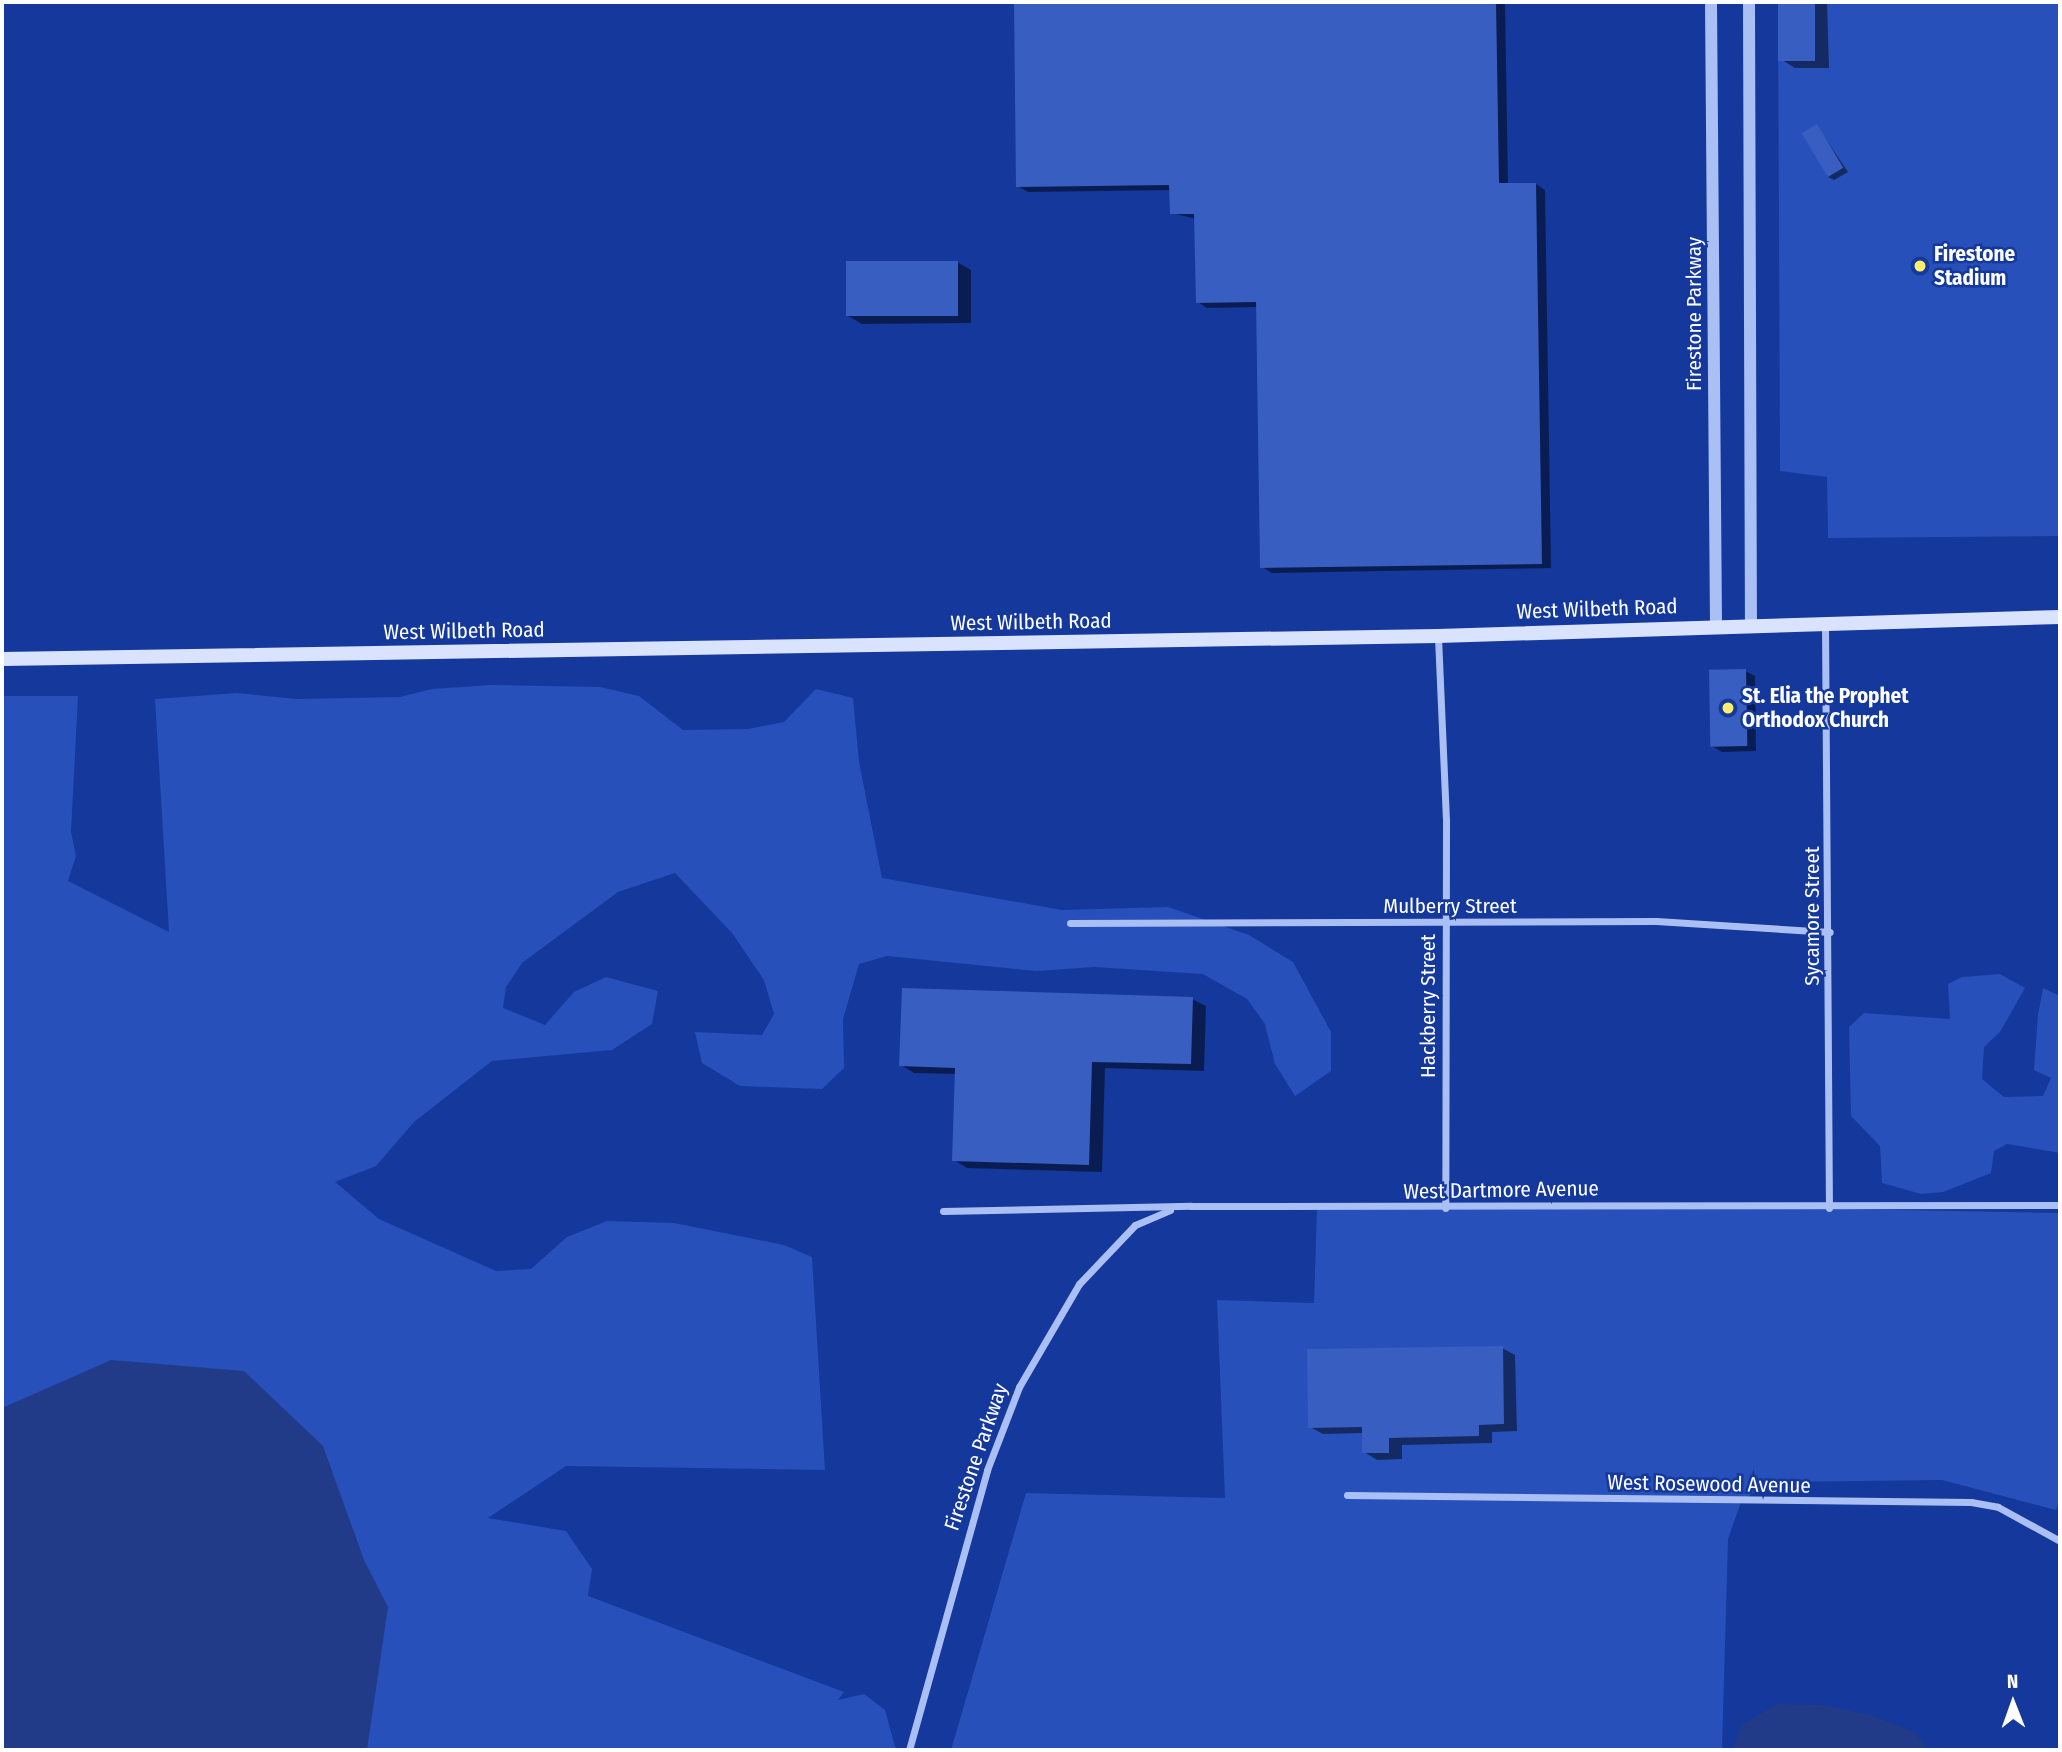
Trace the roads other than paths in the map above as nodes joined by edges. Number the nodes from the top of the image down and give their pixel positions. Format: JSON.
{"nodes":[{"id":1,"x":1711,"y":2,"type":"edge"},
{"id":2,"x":1749,"y":2,"type":"edge"},
{"id":3,"x":2060,"y":617,"type":"edge"},
{"id":4,"x":1751,"y":624,"type":"junction"},
{"id":5,"x":1825,"y":624,"type":"junction"},
{"id":6,"x":1716,"y":625,"type":"junction"},
{"id":7,"x":1438,"y":636,"type":"junction"},
{"id":8,"x":2,"y":659,"type":"edge"},
{"id":9,"x":1070,"y":923,"type":"dead end"},
{"id":10,"x":1446,"y":923,"type":"junction"},
{"id":11,"x":1830,"y":932,"type":"junction"},
{"id":12,"x":2060,"y":1205,"type":"edge"},
{"id":13,"x":1191,"y":1206,"type":"junction"},
{"id":14,"x":1445,"y":1208,"type":"junction"},
{"id":15,"x":1829,"y":1208,"type":"junction"},
{"id":16,"x":943,"y":1211,"type":"dead end"},
{"id":17,"x":1347,"y":1495,"type":"dead end"},
{"id":18,"x":2060,"y":1541,"type":"edge"},
{"id":19,"x":909,"y":1750,"type":"edge"}],
"edges":[{"from":1,"to":6,"type":"street","name":"Firestone Parkway"},
{"from":2,"to":4,"type":"street"},
{"from":3,"to":5,"type":"main road","name":"West Wilbeth Road"},
{"from":4,"to":5,"type":"main road","name":"West Wilbeth Road"},
{"from":4,"to":6,"type":"main road","name":"West Wilbeth Road"},
{"from":5,"to":11,"type":"street","name":"Sycamore Street"},
{"from":6,"to":7,"type":"main road","name":"West Wilbeth Road"},
{"from":7,"to":8,"type":"main road","name":"West Wilbeth Road"},
{"from":7,"to":10,"type":"street","name":"Hackberry Street"},
{"from":9,"to":10,"type":"street","name":"Mulberry Street"},
{"from":10,"to":11,"type":"street","name":"Mulberry Street"},
{"from":10,"to":14,"type":"street","name":"Hackberry Street"},
{"from":11,"to":15,"type":"street","name":"Sycamore Street"},
{"from":12,"to":15,"type":"street","name":"West Dartmore Avenue"},
{"from":13,"to":14,"type":"street","name":"West Dartmore Avenue"},
{"from":13,"to":16,"type":"street","name":"West Dartmore Avenue"},
{"from":13,"to":19,"type":"street","name":"Firestone Parkway"},
{"from":14,"to":15,"type":"street","name":"West Dartmore Avenue"},
{"from":17,"to":18,"type":"street","name":"West Rosewood Avenue"}]}
